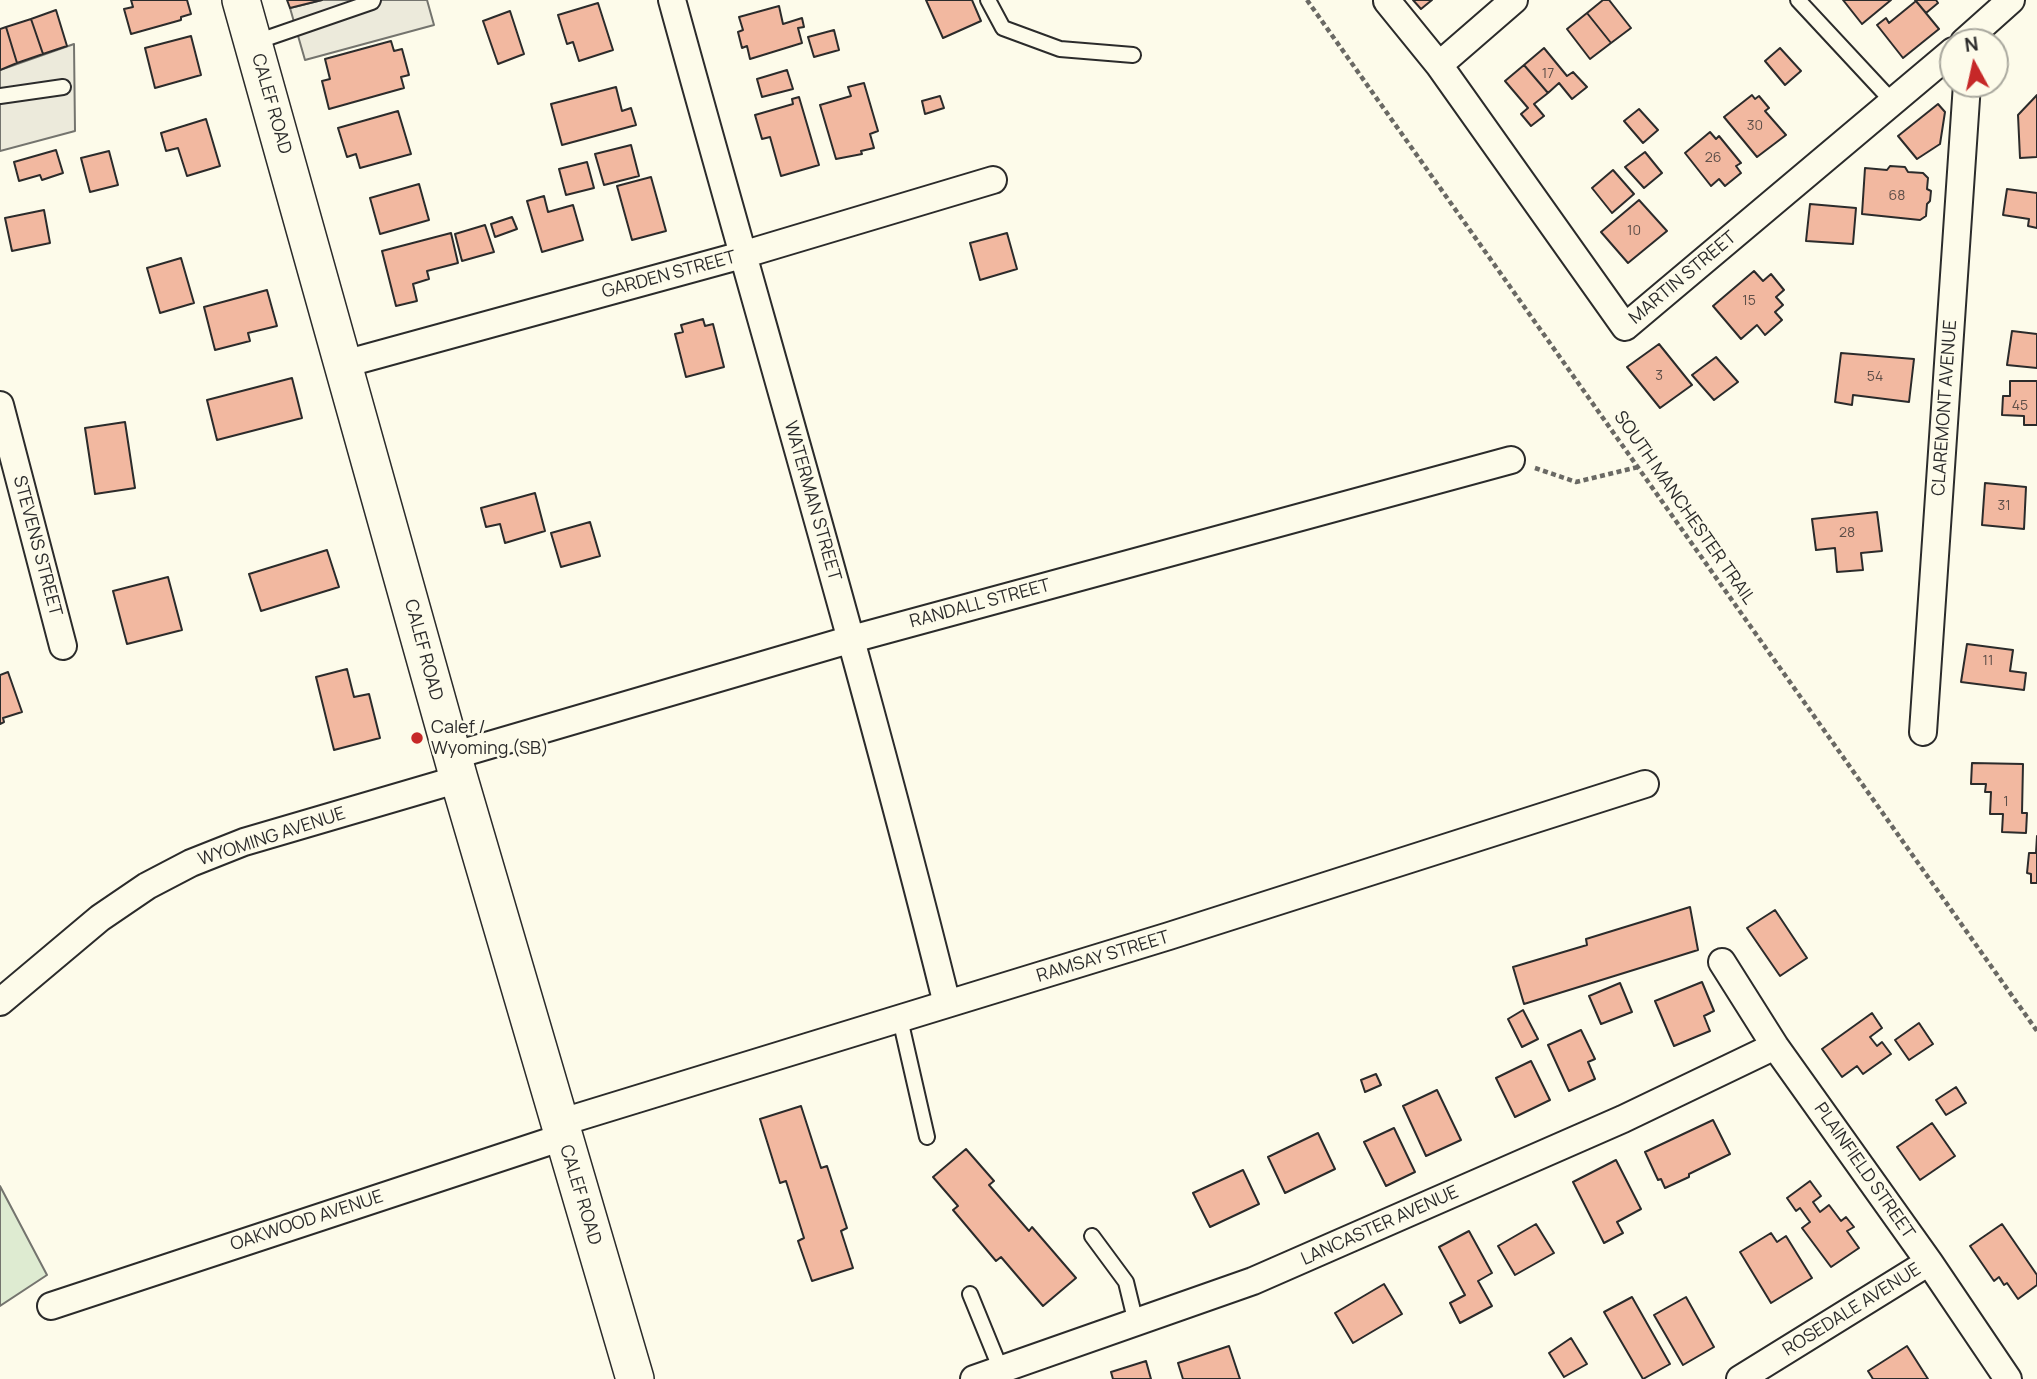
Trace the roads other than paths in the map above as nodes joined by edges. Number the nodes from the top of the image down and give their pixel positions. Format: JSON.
{"nodes":[{"id":1,"x":241,"y":0,"type":"edge"},
{"id":2,"x":373,"y":0,"type":"edge"},
{"id":3,"x":672,"y":0,"type":"edge"},
{"id":4,"x":988,"y":0,"type":"edge"},
{"id":5,"x":1514,"y":0,"type":"edge"},
{"id":6,"x":1798,"y":0,"type":"edge"},
{"id":7,"x":2011,"y":0,"type":"edge"},
{"id":8,"x":1387,"y":1,"type":"edge"},
{"id":9,"x":1980,"y":28,"type":"edge"},
{"id":10,"x":253,"y":43,"type":"junction"},
{"id":11,"x":1133,"y":55,"type":"dead end"},
{"id":12,"x":1939,"y":63,"type":"edge"},
{"id":13,"x":1439,"y":65,"type":"junction"},
{"id":14,"x":63,"y":87,"type":"dead end"},
{"id":15,"x":0,"y":96,"type":"edge"},
{"id":16,"x":1966,"y":98,"type":"edge"},
{"id":17,"x":1892,"y":102,"type":"junction"},
{"id":18,"x":993,"y":180,"type":"dead end"},
{"id":19,"x":742,"y":255,"type":"junction"},
{"id":20,"x":344,"y":364,"type":"junction"},
{"id":21,"x":0,"y":405,"type":"edge"},
{"id":22,"x":1511,"y":460,"type":"road end"},
{"id":23,"x":852,"y":639,"type":"junction"},
{"id":24,"x":63,"y":646,"type":"dead end"},
{"id":25,"x":1923,"y":732,"type":"dead end"},
{"id":26,"x":456,"y":768,"type":"junction"},
{"id":27,"x":1645,"y":784,"type":"dead end"},
{"id":28,"x":1722,"y":962,"type":"dead end"},
{"id":29,"x":0,"y":1002,"type":"edge"},
{"id":30,"x":947,"y":1004,"type":"junction"},
{"id":31,"x":900,"y":1019,"type":"junction"},
{"id":32,"x":1775,"y":1046,"type":"junction"},
{"id":33,"x":561,"y":1130,"type":"junction"},
{"id":34,"x":927,"y":1137,"type":"dead end"},
{"id":35,"x":1091,"y":1236,"type":"dead end"},
{"id":36,"x":1929,"y":1262,"type":"junction"},
{"id":37,"x":970,"y":1294,"type":"dead end"},
{"id":38,"x":51,"y":1306,"type":"dead end"},
{"id":39,"x":1136,"y":1323,"type":"junction"},
{"id":40,"x":1001,"y":1370,"type":"junction"},
{"id":41,"x":635,"y":1379,"type":"edge"},
{"id":42,"x":974,"y":1379,"type":"edge"},
{"id":43,"x":1740,"y":1379,"type":"edge"},
{"id":44,"x":2008,"y":1379,"type":"edge"}],
"edges":[{"from":1,"to":10,"type":"main road","name":"CALEF ROAD"},
{"from":2,"to":10,"type":"lane"},
{"from":3,"to":19,"type":"street","name":"WATERMAN STREET"},
{"from":4,"to":11,"type":"lane"},
{"from":5,"to":13,"type":"street"},
{"from":6,"to":17,"type":"lane"},
{"from":7,"to":9,"type":"street","name":"MARTIN STREET"},
{"from":8,"to":13,"type":"street","name":"MARTIN STREET"},
{"from":10,"to":20,"type":"main road","name":"CALEF ROAD"},
{"from":12,"to":17,"type":"street","name":"MARTIN STREET"},
{"from":13,"to":17,"type":"street","name":"MARTIN STREET"},
{"from":14,"to":15,"type":"lane"},
{"from":16,"to":25,"type":"street","name":"CLAREMONT AVENUE"},
{"from":18,"to":19,"type":"street","name":"GARDEN STREET"},
{"from":19,"to":20,"type":"street","name":"GARDEN STREET"},
{"from":19,"to":23,"type":"street","name":"WATERMAN STREET"},
{"from":20,"to":26,"type":"main road","name":"CALEF ROAD"},
{"from":21,"to":24,"type":"street","name":"STEVENS STREET"},
{"from":22,"to":23,"type":"street","name":"RANDALL STREET"},
{"from":23,"to":26,"type":"street","name":"RANDALL STREET"},
{"from":23,"to":30,"type":"street","name":"WATERMAN STREET"},
{"from":26,"to":29,"type":"street","name":"WYOMING AVENUE"},
{"from":26,"to":33,"type":"main road","name":"CALEF ROAD"},
{"from":27,"to":30,"type":"street","name":"RAMSAY STREET"},
{"from":28,"to":32,"type":"street","name":"PLAINFIELD STREET"},
{"from":30,"to":31,"type":"street","name":"RAMSAY STREET"},
{"from":31,"to":33,"type":"street","name":"RAMSAY STREET"},
{"from":31,"to":34,"type":"lane"},
{"from":32,"to":36,"type":"street","name":"PLAINFIELD STREET"},
{"from":32,"to":39,"type":"street","name":"LANCASTER AVENUE"},
{"from":33,"to":38,"type":"street","name":"OAKWOOD AVENUE"},
{"from":33,"to":41,"type":"main road","name":"CALEF ROAD"},
{"from":35,"to":39,"type":"lane"},
{"from":36,"to":43,"type":"street","name":"ROSEDALE AVENUE"},
{"from":36,"to":44,"type":"street","name":"PLAINFIELD STREET"},
{"from":37,"to":40,"type":"lane"},
{"from":39,"to":40,"type":"street","name":"LANCASTER AVENUE"},
{"from":40,"to":42,"type":"street","name":"LANCASTER AVENUE"}]}
